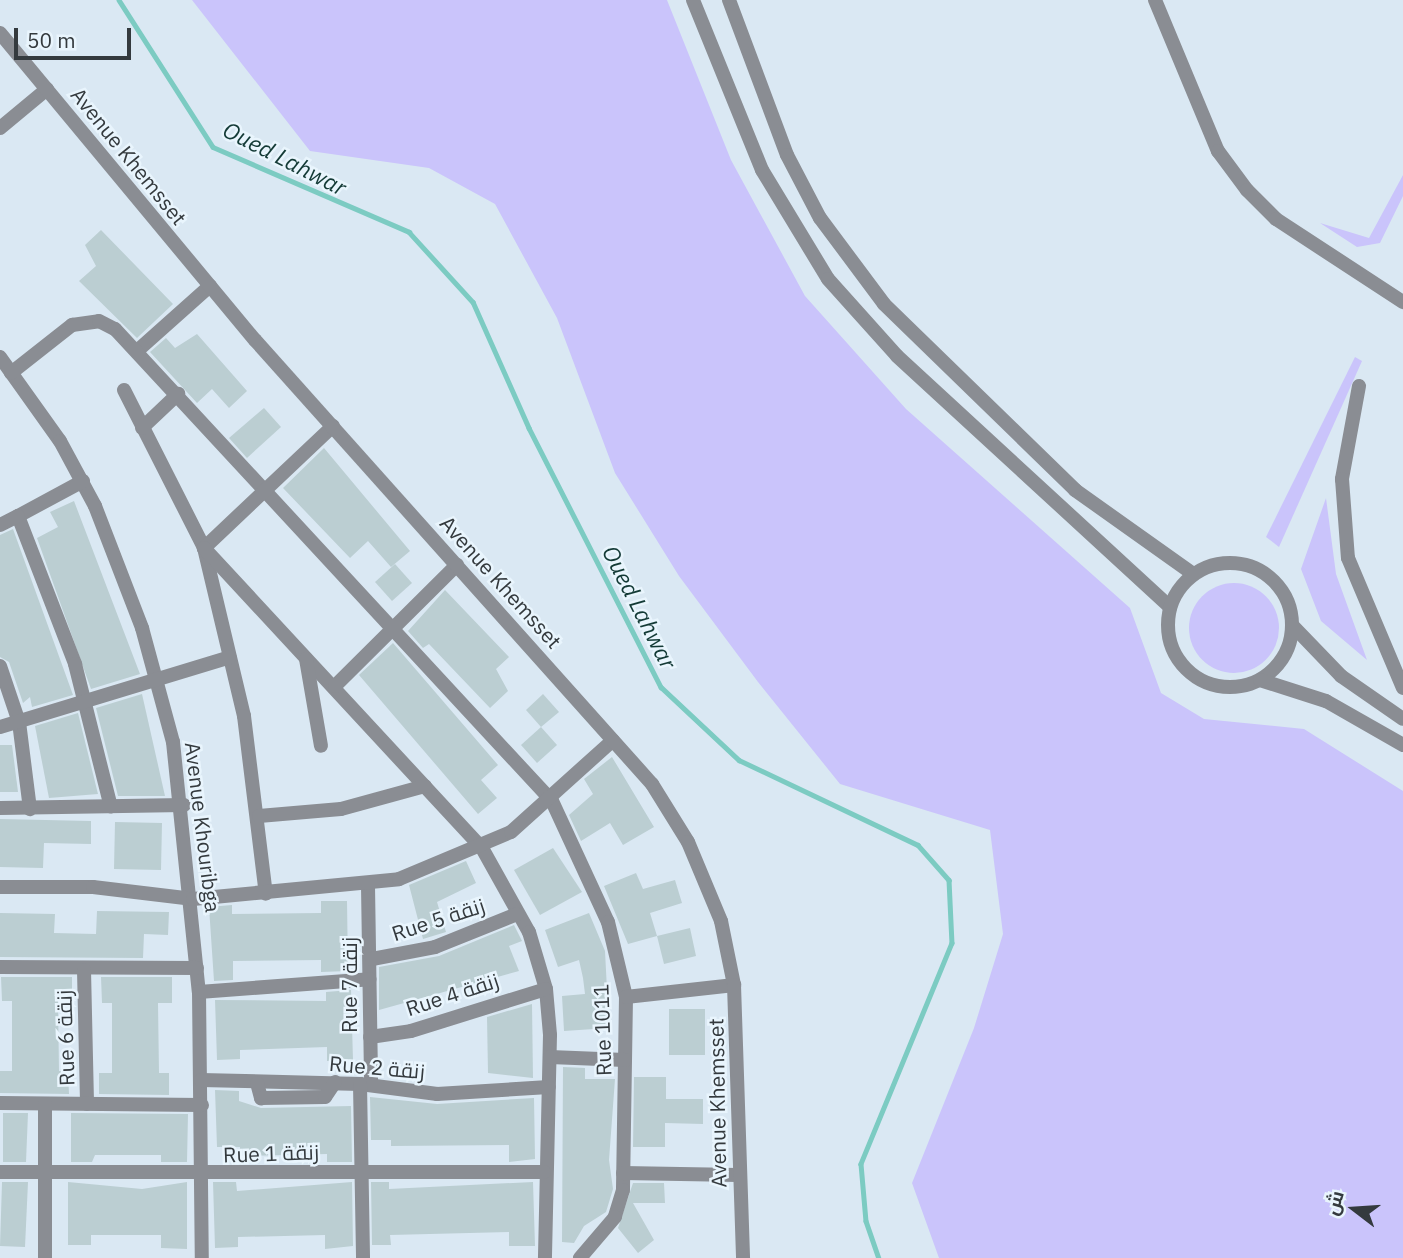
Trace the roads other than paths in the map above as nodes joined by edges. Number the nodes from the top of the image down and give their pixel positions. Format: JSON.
{"nodes":[{"id":1,"x":693,"y":0,"type":"edge"},
{"id":2,"x":729,"y":0,"type":"edge"},
{"id":3,"x":1155,"y":0,"type":"edge"},
{"id":4,"x":0,"y":33,"type":"edge"},
{"id":5,"x":47,"y":89,"type":"junction"},
{"id":6,"x":0,"y":128,"type":"edge"},
{"id":7,"x":210,"y":286,"type":"junction"},
{"id":8,"x":1403,"y":302,"type":"edge"},
{"id":9,"x":136,"y":351,"type":"junction"},
{"id":10,"x":0,"y":357,"type":"edge"},
{"id":11,"x":11,"y":373,"type":"junction"},
{"id":12,"x":1359,"y":386,"type":"dead end"},
{"id":13,"x":124,"y":390,"type":"dead end"},
{"id":14,"x":178,"y":394,"type":"junction"},
{"id":15,"x":333,"y":426,"type":"junction"},
{"id":16,"x":142,"y":428,"type":"junction"},
{"id":17,"x":83,"y":481,"type":"junction"},
{"id":18,"x":267,"y":491,"type":"junction"},
{"id":19,"x":18,"y":516,"type":"junction"},
{"id":20,"x":0,"y":525,"type":"edge"},
{"id":21,"x":204,"y":548,"type":"junction"},
{"id":22,"x":457,"y":565,"type":"junction"},
{"id":23,"x":1193,"y":574,"type":"junction"},
{"id":24,"x":1170,"y":607,"type":"junction"},
{"id":25,"x":1292,"y":625,"type":"junction"},
{"id":26,"x":397,"y":629,"type":"junction"},
{"id":27,"x":230,"y":657,"type":"junction"},
{"id":28,"x":306,"y":659,"type":"junction"},
{"id":29,"x":0,"y":666,"type":"edge"},
{"id":30,"x":155,"y":679,"type":"junction"},
{"id":31,"x":1260,"y":680,"type":"junction"},
{"id":32,"x":335,"y":685,"type":"junction"},
{"id":33,"x":1403,"y":688,"type":"edge"},
{"id":34,"x":85,"y":699,"type":"junction"},
{"id":35,"x":1403,"y":719,"type":"edge"},
{"id":36,"x":19,"y":722,"type":"junction"},
{"id":37,"x":0,"y":727,"type":"edge"},
{"id":38,"x":613,"y":740,"type":"junction"},
{"id":39,"x":1403,"y":745,"type":"edge"},
{"id":40,"x":321,"y":746,"type":"dead end"},
{"id":41,"x":425,"y":786,"type":"junction"},
{"id":42,"x":552,"y":802,"type":"junction"},
{"id":43,"x":184,"y":805,"type":"junction"},
{"id":44,"x":111,"y":807,"type":"junction"},
{"id":45,"x":0,"y":808,"type":"edge"},
{"id":46,"x":30,"y":809,"type":"junction"},
{"id":47,"x":259,"y":816,"type":"junction"},
{"id":48,"x":482,"y":848,"type":"junction"},
{"id":49,"x":368,"y":886,"type":"junction"},
{"id":50,"x":0,"y":887,"type":"edge"},
{"id":51,"x":265,"y":894,"type":"junction"},
{"id":52,"x":193,"y":899,"type":"junction"},
{"id":53,"x":517,"y":914,"type":"junction"},
{"id":54,"x":372,"y":959,"type":"junction"},
{"id":55,"x":0,"y":967,"type":"edge"},
{"id":56,"x":197,"y":968,"type":"junction"},
{"id":57,"x":84,"y":970,"type":"junction"},
{"id":58,"x":370,"y":979,"type":"junction"},
{"id":59,"x":734,"y":985,"type":"junction"},
{"id":60,"x":546,"y":989,"type":"junction"},
{"id":61,"x":199,"y":992,"type":"junction"},
{"id":62,"x":626,"y":997,"type":"junction"},
{"id":63,"x":370,"y":1037,"type":"junction"},
{"id":64,"x":550,"y":1057,"type":"junction"},
{"id":65,"x":625,"y":1060,"type":"junction"},
{"id":66,"x":201,"y":1080,"type":"junction"},
{"id":67,"x":365,"y":1084,"type":"junction"},
{"id":68,"x":549,"y":1087,"type":"junction"},
{"id":69,"x":0,"y":1103,"type":"edge"},
{"id":70,"x":45,"y":1104,"type":"junction"},
{"id":71,"x":88,"y":1104,"type":"junction"},
{"id":72,"x":202,"y":1105,"type":"junction"},
{"id":73,"x":0,"y":1172,"type":"edge"},
{"id":74,"x":363,"y":1172,"type":"junction"},
{"id":75,"x":544,"y":1172,"type":"junction"},
{"id":76,"x":623,"y":1173,"type":"junction"},
{"id":77,"x":46,"y":1174,"type":"junction"},
{"id":78,"x":738,"y":1175,"type":"junction"},
{"id":79,"x":202,"y":1176,"type":"junction"},
{"id":80,"x":45,"y":1258,"type":"edge"},
{"id":81,"x":202,"y":1258,"type":"edge"},
{"id":82,"x":363,"y":1258,"type":"edge"},
{"id":83,"x":545,"y":1258,"type":"edge"},
{"id":84,"x":580,"y":1258,"type":"edge"},
{"id":85,"x":743,"y":1258,"type":"edge"}],
"edges":[{"from":1,"to":24,"type":"street"},
{"from":2,"to":23,"type":"street"},
{"from":3,"to":8,"type":"street"},
{"from":4,"to":5,"type":"street","name":"Avenue Khemsset"},
{"from":5,"to":6,"type":"street"},
{"from":5,"to":7,"type":"street","name":"Avenue Khemsset"},
{"from":7,"to":9,"type":"street"},
{"from":7,"to":15,"type":"street","name":"Avenue Khemsset"},
{"from":9,"to":11,"type":"street","name":"Rue 1011"},
{"from":9,"to":14,"type":"street","name":"Rue 1011"},
{"from":10,"to":11,"type":"street","name":"Avenue Khouribga"},
{"from":11,"to":17,"type":"street","name":"Avenue Khouribga"},
{"from":12,"to":33,"type":"street"},
{"from":13,"to":16,"type":"street"},
{"from":14,"to":16,"type":"street"},
{"from":14,"to":18,"type":"street","name":"Rue 1011"},
{"from":15,"to":18,"type":"street"},
{"from":15,"to":22,"type":"street","name":"Avenue Khemsset"},
{"from":16,"to":21,"type":"street"},
{"from":17,"to":19,"type":"street"},
{"from":17,"to":30,"type":"street","name":"Avenue Khouribga"},
{"from":18,"to":21,"type":"street"},
{"from":18,"to":26,"type":"street","name":"Rue 1011"},
{"from":19,"to":20,"type":"street"},
{"from":19,"to":34,"type":"street"},
{"from":21,"to":27,"type":"street"},
{"from":21,"to":28,"type":"street"},
{"from":22,"to":26,"type":"street"},
{"from":22,"to":38,"type":"street","name":"Avenue Khemsset"},
{"from":23,"to":24,"type":"street"},
{"from":23,"to":25,"type":"street"},
{"from":24,"to":31,"type":"street"},
{"from":25,"to":31,"type":"street"},
{"from":25,"to":35,"type":"street"},
{"from":26,"to":32,"type":"street"},
{"from":26,"to":42,"type":"street","name":"Rue 1011"},
{"from":27,"to":30,"type":"street"},
{"from":27,"to":47,"type":"street"},
{"from":28,"to":32,"type":"street"},
{"from":28,"to":40,"type":"street"},
{"from":29,"to":36,"type":"street"},
{"from":30,"to":34,"type":"street"},
{"from":30,"to":43,"type":"street","name":"Avenue Khouribga"},
{"from":31,"to":39,"type":"street"},
{"from":32,"to":41,"type":"street"},
{"from":34,"to":36,"type":"street"},
{"from":34,"to":44,"type":"street"},
{"from":36,"to":37,"type":"street"},
{"from":36,"to":46,"type":"street"},
{"from":38,"to":42,"type":"street"},
{"from":38,"to":59,"type":"street","name":"Avenue Khemsset"},
{"from":41,"to":47,"type":"street"},
{"from":41,"to":48,"type":"street"},
{"from":42,"to":48,"type":"street"},
{"from":42,"to":62,"type":"street","name":"Rue 1011"},
{"from":43,"to":44,"type":"street"},
{"from":43,"to":52,"type":"street","name":"Avenue Khouribga"},
{"from":44,"to":46,"type":"street"},
{"from":45,"to":46,"type":"street"},
{"from":47,"to":51,"type":"street"},
{"from":48,"to":49,"type":"street"},
{"from":48,"to":53,"type":"street"},
{"from":49,"to":51,"type":"street"},
{"from":49,"to":54,"type":"street","name":"Rue 7 زنقة"},
{"from":50,"to":52,"type":"street"},
{"from":51,"to":52,"type":"street"},
{"from":52,"to":56,"type":"street","name":"Avenue Khouribga"},
{"from":53,"to":54,"type":"street","name":"Rue 5 زنقة"},
{"from":53,"to":60,"type":"street"},
{"from":54,"to":58,"type":"street","name":"Rue 7 زنقة"},
{"from":55,"to":57,"type":"street"},
{"from":56,"to":57,"type":"street"},
{"from":56,"to":61,"type":"street","name":"Avenue Khouribga"},
{"from":57,"to":71,"type":"street","name":"Rue 6 زنقة"},
{"from":58,"to":61,"type":"street"},
{"from":58,"to":63,"type":"street","name":"Rue 7 زنقة"},
{"from":59,"to":62,"type":"street"},
{"from":59,"to":78,"type":"street","name":"Avenue Khemsset"},
{"from":60,"to":63,"type":"street","name":"Rue 4 زنقة"},
{"from":60,"to":64,"type":"street"},
{"from":61,"to":66,"type":"street","name":"Avenue Khouribga"},
{"from":62,"to":65,"type":"street","name":"Rue 1011"},
{"from":63,"to":67,"type":"street","name":"Rue 7 زنقة"},
{"from":64,"to":65,"type":"street"},
{"from":64,"to":68,"type":"street"},
{"from":65,"to":76,"type":"street","name":"Rue 1011"},
{"from":66,"to":67,"type":"street","name":"Rue 2 زنقة"},
{"from":66,"to":72,"type":"street","name":"Avenue Khouribga"},
{"from":67,"to":68,"type":"street","name":"Rue 2 زنقة"},
{"from":67,"to":74,"type":"street","name":"Rue 7 زنقة"},
{"from":68,"to":75,"type":"street"},
{"from":69,"to":70,"type":"street"},
{"from":70,"to":71,"type":"street"},
{"from":70,"to":77,"type":"street"},
{"from":71,"to":72,"type":"street"},
{"from":72,"to":79,"type":"street","name":"Avenue Khouribga"},
{"from":73,"to":77,"type":"street","name":"Rue 1 زنقة"},
{"from":74,"to":75,"type":"street","name":"Rue 1 زنقة"},
{"from":74,"to":79,"type":"street","name":"Rue 1 زنقة"},
{"from":74,"to":82,"type":"street","name":"Rue 7 زنقة"},
{"from":75,"to":83,"type":"street"},
{"from":76,"to":78,"type":"street"},
{"from":76,"to":84,"type":"street","name":"Rue 1011"},
{"from":77,"to":79,"type":"street","name":"Rue 1 زنقة"},
{"from":77,"to":80,"type":"street"},
{"from":78,"to":85,"type":"street","name":"Avenue Khemsset"},
{"from":79,"to":81,"type":"street","name":"Avenue Khouribga"}]}
